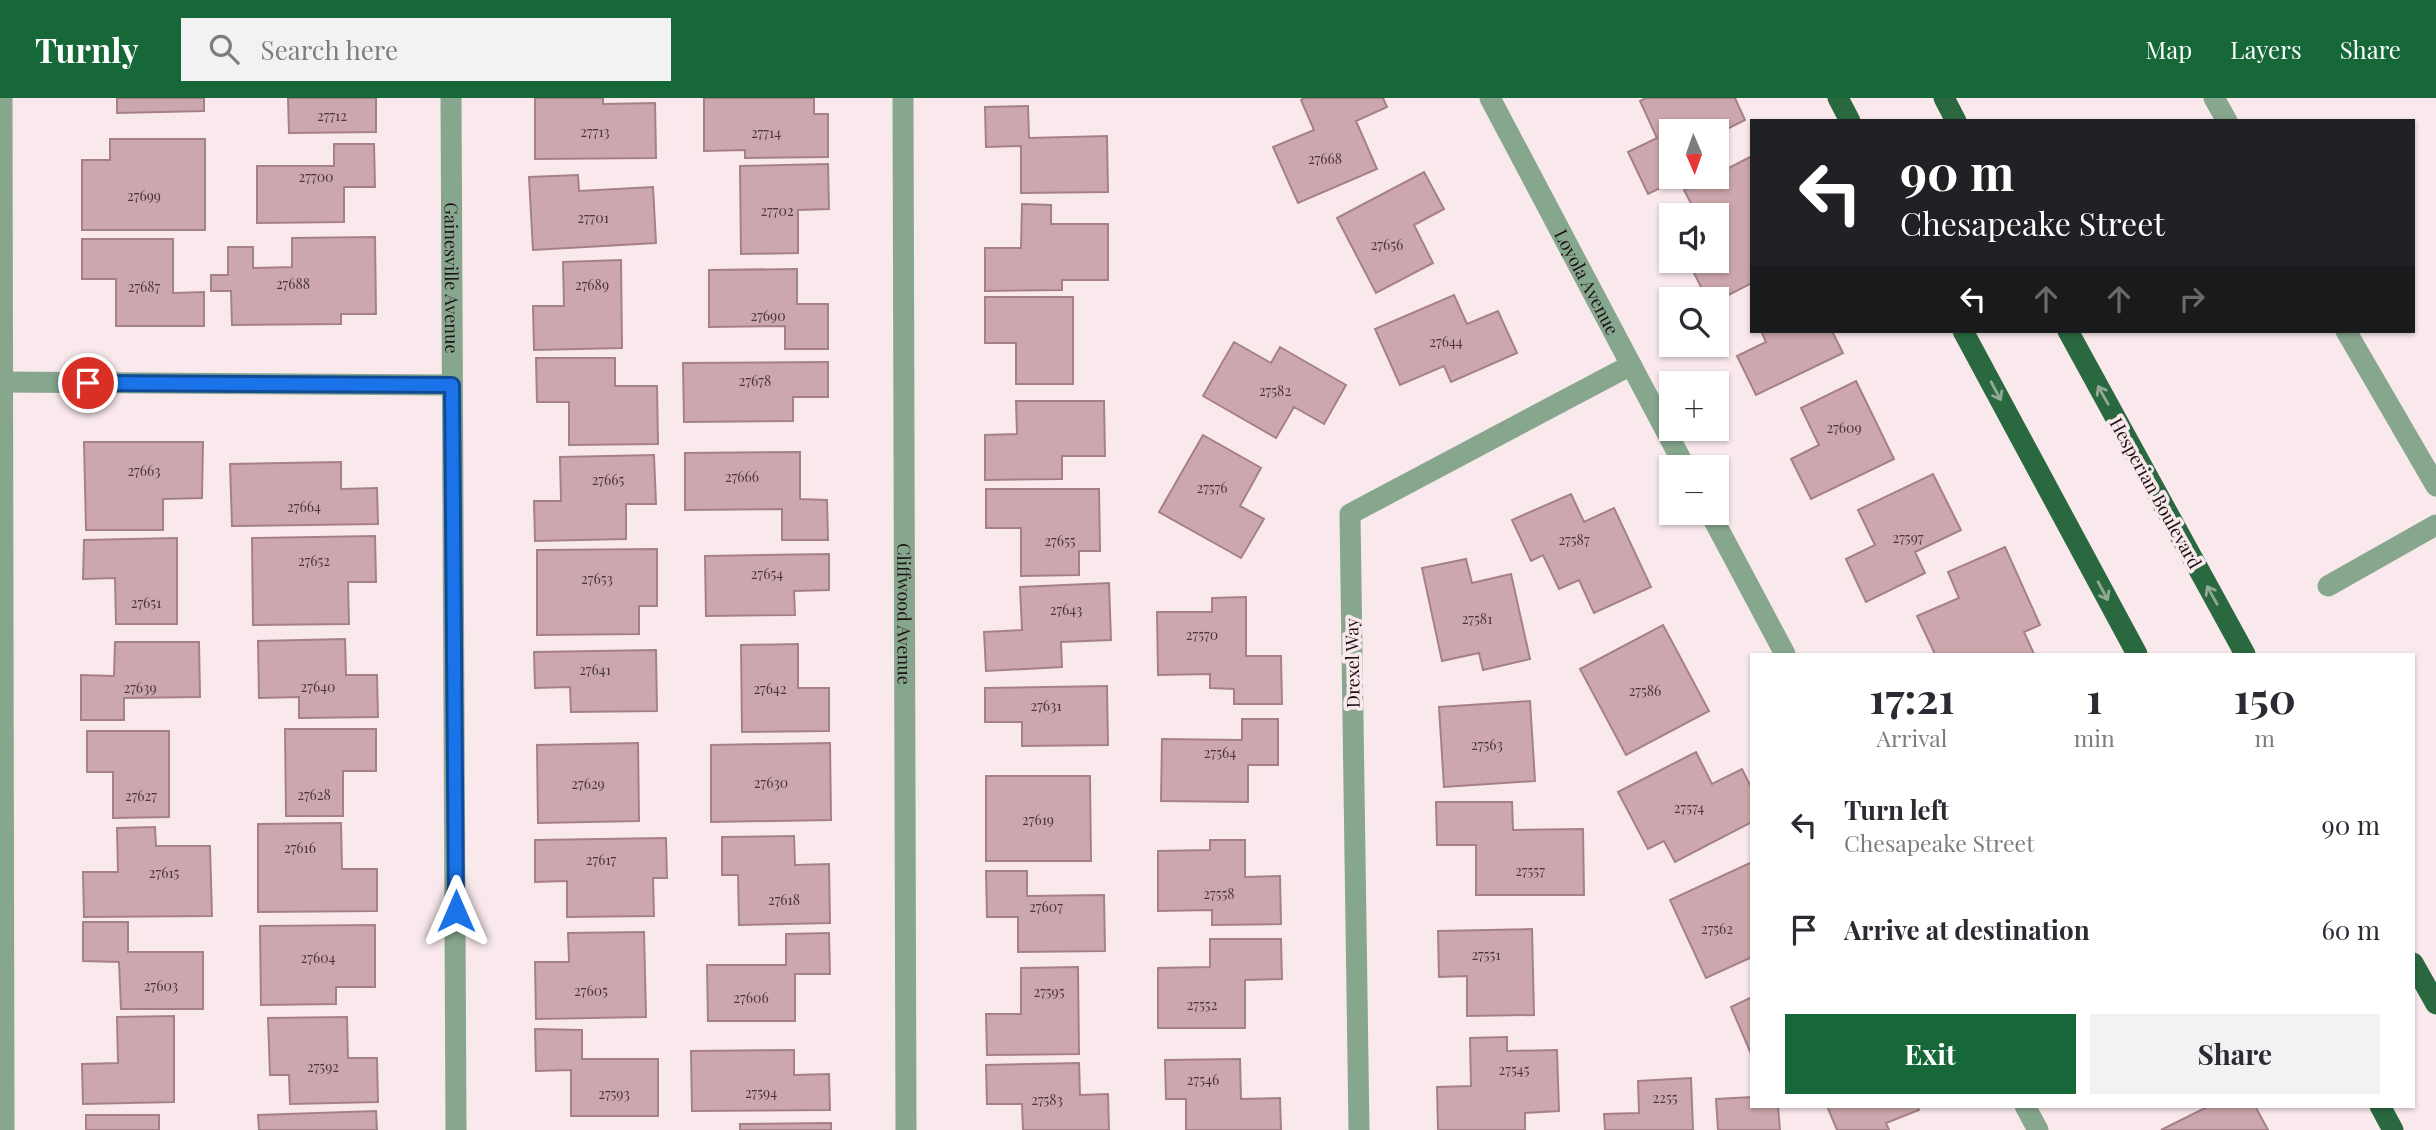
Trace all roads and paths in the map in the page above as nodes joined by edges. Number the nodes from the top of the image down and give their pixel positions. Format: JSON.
{"nodes":[{"id":1,"x":2,"y":98,"type":"edge"},
{"id":2,"x":452,"y":98,"type":"edge"},
{"id":3,"x":903,"y":98,"type":"edge"},
{"id":4,"x":1490,"y":98,"type":"edge"},
{"id":5,"x":1838,"y":98,"type":"edge"},
{"id":6,"x":1944,"y":98,"type":"edge"},
{"id":7,"x":2214,"y":98,"type":"edge"},
{"id":8,"x":1849,"y":119,"type":"edge"},
{"id":9,"x":1955,"y":119,"type":"edge"},
{"id":10,"x":2226,"y":119,"type":"edge"},
{"id":11,"x":1964,"y":333,"type":"edge"},
{"id":12,"x":2069,"y":333,"type":"edge"},
{"id":13,"x":2347,"y":333,"type":"edge"},
{"id":14,"x":1631,"y":365,"type":"junction"},
{"id":15,"x":1,"y":382,"type":"edge"},
{"id":16,"x":452,"y":385,"type":"junction"},
{"id":17,"x":1679,"y":455,"type":"edge"},
{"id":18,"x":2436,"y":486,"type":"edge"},
{"id":19,"x":1716,"y":525,"type":"edge"},
{"id":20,"x":2436,"y":525,"type":"edge"},
{"id":21,"x":2328,"y":586,"type":"dead end"},
{"id":22,"x":1784,"y":653,"type":"edge"},
{"id":23,"x":2136,"y":653,"type":"edge"},
{"id":24,"x":2244,"y":653,"type":"edge"},
{"id":25,"x":2415,"y":966,"type":"edge"},
{"id":26,"x":2436,"y":1004,"type":"edge"},
{"id":27,"x":2026,"y":1108,"type":"edge"},
{"id":28,"x":2381,"y":1108,"type":"edge"},
{"id":29,"x":4,"y":1130,"type":"edge"},
{"id":30,"x":456,"y":1130,"type":"edge"},
{"id":31,"x":906,"y":1130,"type":"edge"},
{"id":32,"x":1359,"y":1130,"type":"edge"},
{"id":33,"x":2038,"y":1130,"type":"edge"},
{"id":34,"x":2393,"y":1130,"type":"edge"}],
"edges":[{"from":1,"to":15,"type":"street"},
{"from":2,"to":16,"type":"street","name":"Gainesville Avenue"},
{"from":3,"to":31,"type":"street","name":"Cliffwood Avenue"},
{"from":4,"to":14,"type":"street","name":"Loyola Avenue"},
{"from":5,"to":8,"type":"main road"},
{"from":6,"to":9,"type":"main road"},
{"from":7,"to":10,"type":"street"},
{"from":11,"to":23,"type":"main road","one_way":true},
{"from":24,"to":12,"type":"main road","name":"Hesperian Boulevard","one_way":true},
{"from":13,"to":18,"type":"street"},
{"from":14,"to":17,"type":"street","name":"Loyola Avenue"},
{"from":14,"to":32,"type":"street","name":"Drexel Way"},
{"from":15,"to":16,"type":"street"},
{"from":15,"to":29,"type":"street"},
{"from":16,"to":30,"type":"street","name":"Gainesville Avenue"},
{"from":19,"to":22,"type":"street"},
{"from":20,"to":21,"type":"street"},
{"from":25,"to":26,"type":"main road"},
{"from":27,"to":33,"type":"street"},
{"from":28,"to":34,"type":"main road"}]}
